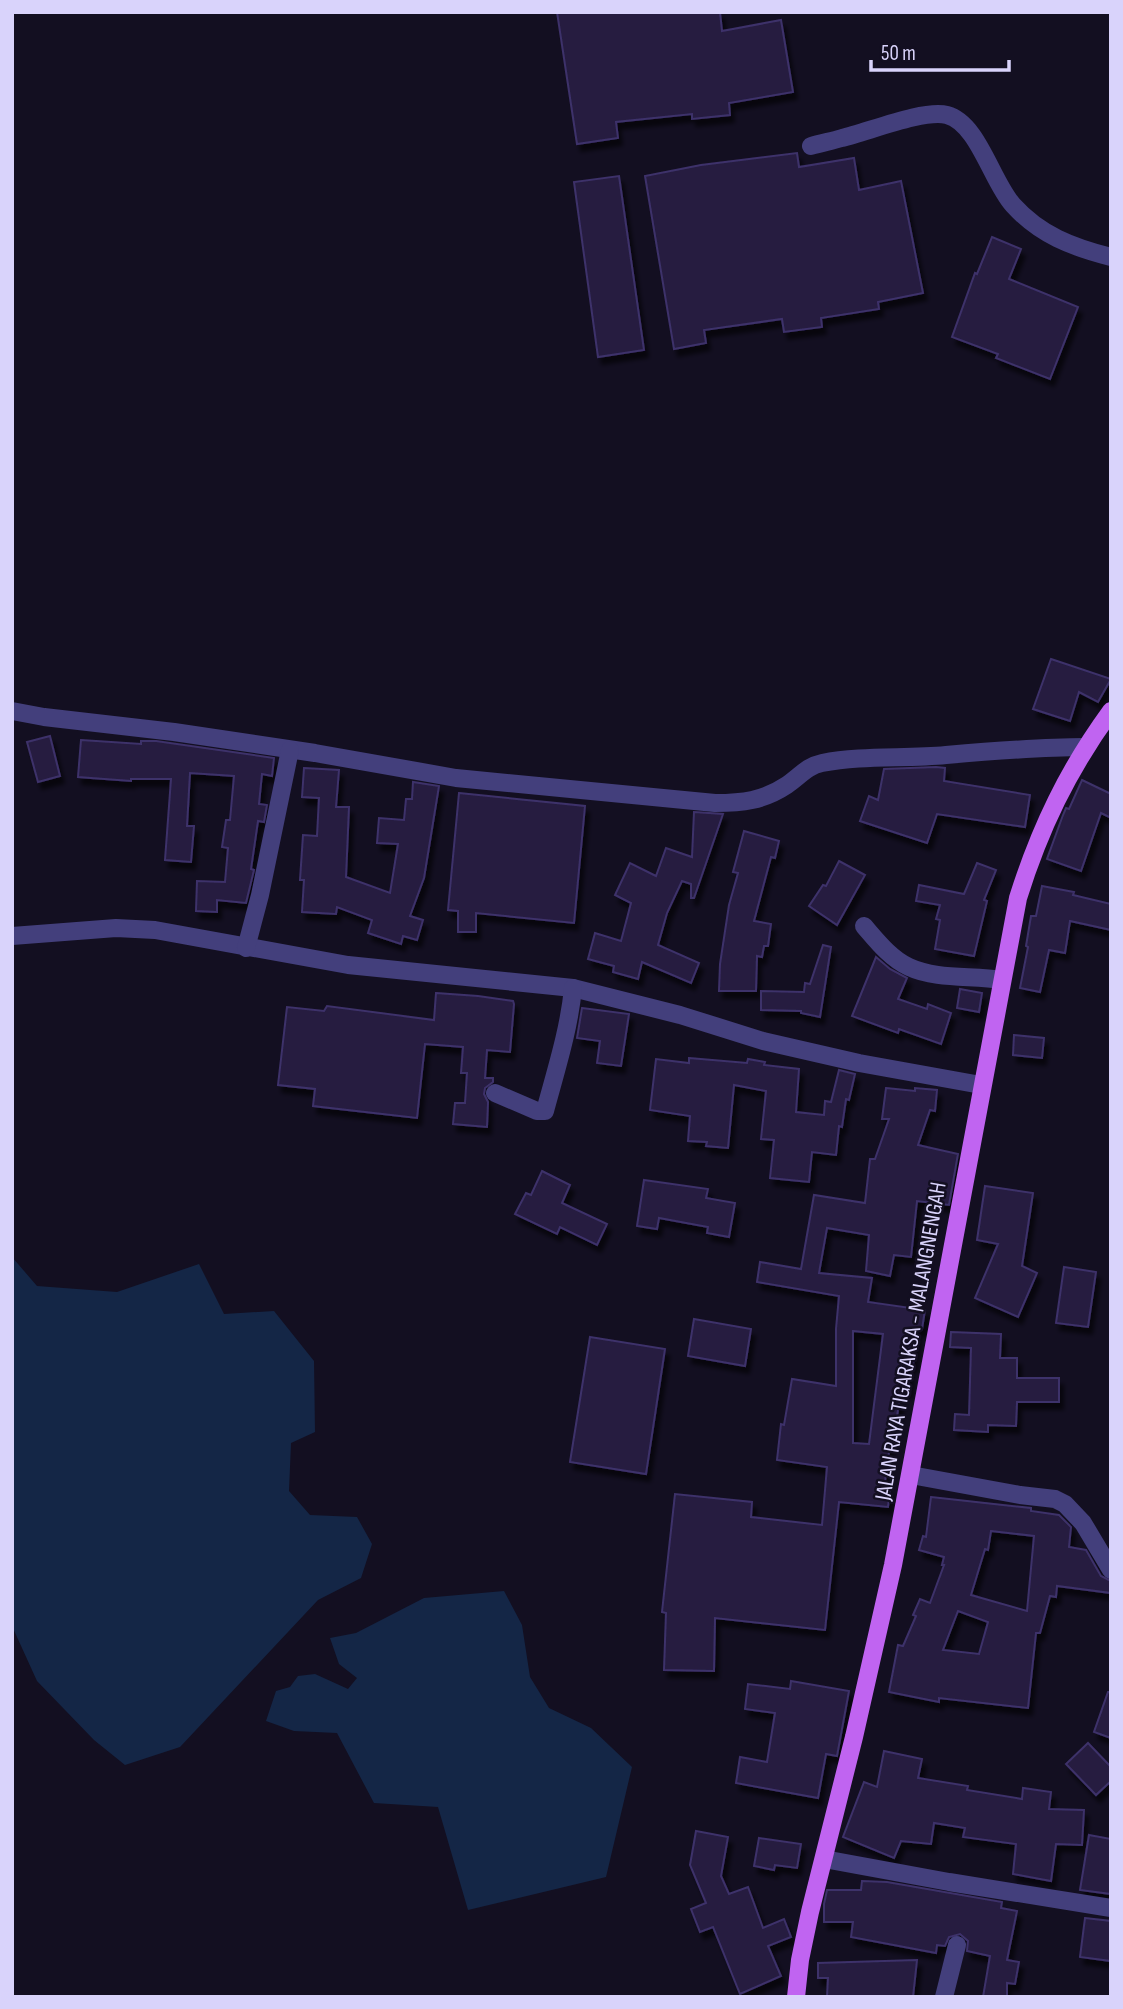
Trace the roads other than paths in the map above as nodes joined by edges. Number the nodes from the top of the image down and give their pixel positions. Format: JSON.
{"nodes":[{"id":1,"x":811,"y":146,"type":"dead end"},
{"id":2,"x":1111,"y":257,"type":"edge"},
{"id":3,"x":12,"y":711,"type":"edge"},
{"id":4,"x":1111,"y":711,"type":"edge"},
{"id":5,"x":1085,"y":747,"type":"junction"},
{"id":6,"x":290,"y":750,"type":"junction"},
{"id":7,"x":863,"y":926,"type":"dead end"},
{"id":8,"x":12,"y":936,"type":"edge"},
{"id":9,"x":246,"y":948,"type":"junction"},
{"id":10,"x":1002,"y":980,"type":"junction"},
{"id":11,"x":573,"y":988,"type":"junction"},
{"id":12,"x":981,"y":1085,"type":"junction"},
{"id":13,"x":495,"y":1093,"type":"dead end"},
{"id":14,"x":911,"y":1475,"type":"junction"},
{"id":15,"x":1111,"y":1570,"type":"edge"},
{"id":16,"x":824,"y":1859,"type":"junction"},
{"id":17,"x":1111,"y":1908,"type":"edge"},
{"id":18,"x":957,"y":1945,"type":"dead end"},
{"id":19,"x":796,"y":1997,"type":"edge"},
{"id":20,"x":944,"y":1997,"type":"edge"}],
"edges":[{"from":1,"to":2,"type":"street"},
{"from":3,"to":6,"type":"street"},
{"from":4,"to":5,"type":"main road","name":"JALAN RAYA TIGARAKSA - MALANGNENGAH"},
{"from":5,"to":6,"type":"street"},
{"from":5,"to":10,"type":"main road","name":"JALAN RAYA TIGARAKSA - MALANGNENGAH"},
{"from":6,"to":9,"type":"street"},
{"from":7,"to":10,"type":"street"},
{"from":8,"to":9,"type":"street"},
{"from":9,"to":11,"type":"street"},
{"from":10,"to":12,"type":"main road","name":"JALAN RAYA TIGARAKSA - MALANGNENGAH"},
{"from":11,"to":12,"type":"street"},
{"from":11,"to":13,"type":"street"},
{"from":12,"to":14,"type":"main road","name":"JALAN RAYA TIGARAKSA - MALANGNENGAH"},
{"from":14,"to":15,"type":"street"},
{"from":14,"to":16,"type":"main road","name":"JALAN RAYA TIGARAKSA - MALANGNENGAH"},
{"from":16,"to":17,"type":"street"},
{"from":16,"to":19,"type":"main road","name":"JALAN RAYA TIGARAKSA - MALANGNENGAH"},
{"from":18,"to":20,"type":"street"}]}
